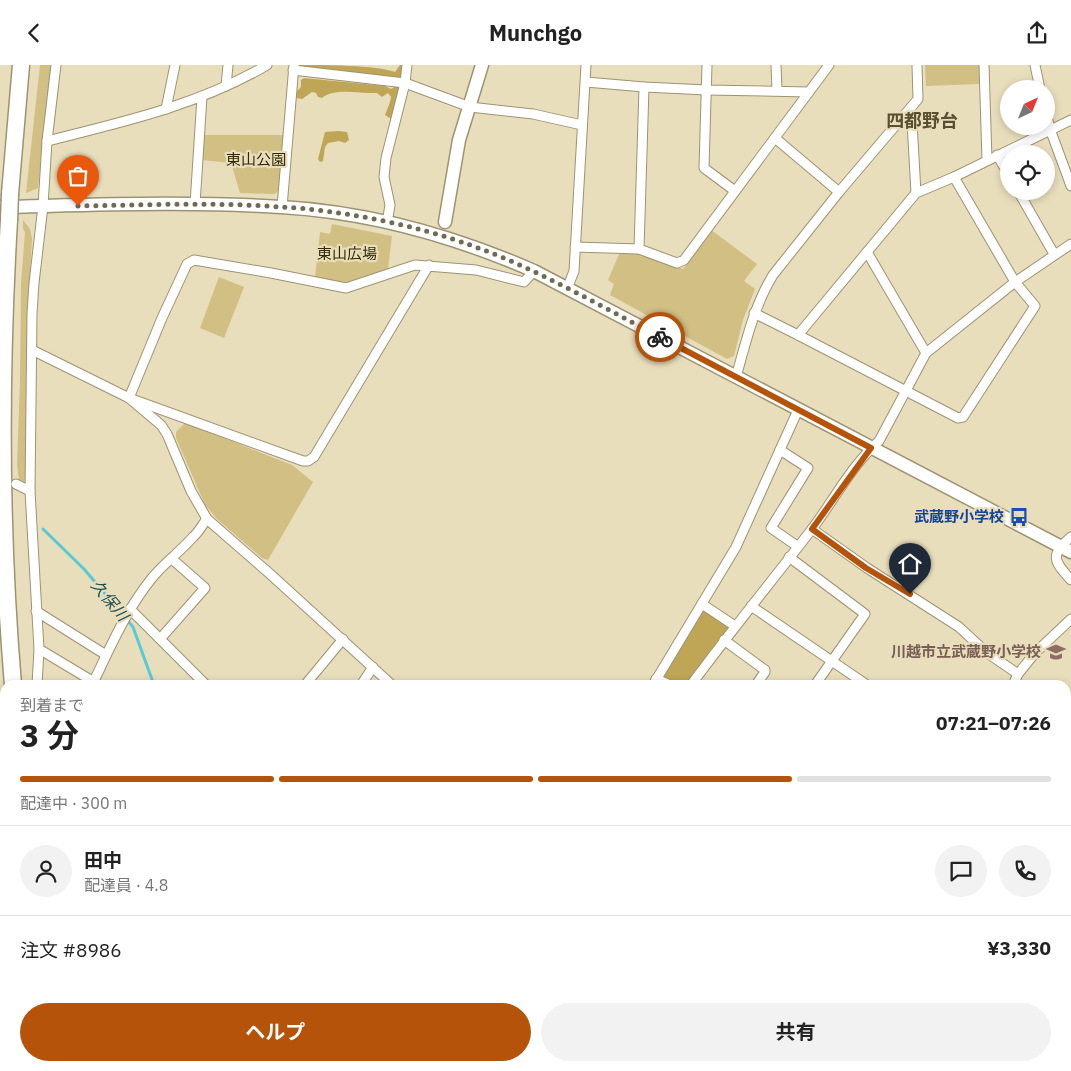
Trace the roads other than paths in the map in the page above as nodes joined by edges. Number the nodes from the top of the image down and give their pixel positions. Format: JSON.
{"nodes":[{"id":1,"x":56,"y":65,"type":"edge"},
{"id":2,"x":175,"y":65,"type":"edge"},
{"id":3,"x":228,"y":65,"type":"edge"},
{"id":4,"x":267,"y":65,"type":"edge"},
{"id":5,"x":407,"y":65,"type":"edge"},
{"id":6,"x":482,"y":65,"type":"edge"},
{"id":7,"x":586,"y":65,"type":"edge"},
{"id":8,"x":707,"y":65,"type":"edge"},
{"id":9,"x":776,"y":65,"type":"edge"},
{"id":10,"x":829,"y":65,"type":"edge"},
{"id":11,"x":917,"y":65,"type":"edge"},
{"id":12,"x":984,"y":65,"type":"edge"},
{"id":13,"x":1035,"y":65,"type":"edge"},
{"id":14,"x":20,"y":68,"type":"edge"},
{"id":15,"x":294,"y":68,"type":"edge"},
{"id":16,"x":252,"y":69,"type":"edge"},
{"id":17,"x":1038,"y":80,"type":"edge"},
{"id":18,"x":586,"y":82,"type":"junction"},
{"id":19,"x":405,"y":83,"type":"junction"},
{"id":20,"x":226,"y":86,"type":"junction"},
{"id":21,"x":644,"y":87,"type":"junction"},
{"id":22,"x":707,"y":90,"type":"junction"},
{"id":23,"x":777,"y":90,"type":"junction"},
{"id":24,"x":809,"y":91,"type":"junction"},
{"id":25,"x":202,"y":97,"type":"junction"},
{"id":26,"x":470,"y":107,"type":"junction"},
{"id":27,"x":166,"y":109,"type":"junction"},
{"id":28,"x":906,"y":115,"type":"junction"},
{"id":29,"x":1071,"y":120,"type":"edge"},
{"id":30,"x":582,"y":125,"type":"junction"},
{"id":31,"x":1055,"y":127,"type":"edge"},
{"id":32,"x":1038,"y":135,"type":"edge"},
{"id":33,"x":1052,"y":135,"type":"edge"},
{"id":34,"x":774,"y":138,"type":"junction"},
{"id":35,"x":47,"y":141,"type":"junction"},
{"id":36,"x":998,"y":155,"type":"junction"},
{"id":37,"x":1000,"y":159,"type":"edge"},
{"id":38,"x":987,"y":160,"type":"junction"},
{"id":39,"x":954,"y":177,"type":"junction"},
{"id":40,"x":1071,"y":186,"type":"edge"},
{"id":41,"x":735,"y":191,"type":"junction"},
{"id":42,"x":839,"y":192,"type":"junction"},
{"id":43,"x":916,"y":193,"type":"junction"},
{"id":44,"x":1023,"y":200,"type":"edge"},
{"id":45,"x":195,"y":205,"type":"junction"},
{"id":46,"x":43,"y":206,"type":"junction"},
{"id":47,"x":6,"y":207,"type":"edge"},
{"id":48,"x":282,"y":207,"type":"junction"},
{"id":49,"x":445,"y":222,"type":"dead end"},
{"id":50,"x":386,"y":223,"type":"junction"},
{"id":51,"x":1071,"y":244,"type":"edge"},
{"id":52,"x":575,"y":247,"type":"junction"},
{"id":53,"x":639,"y":249,"type":"junction"},
{"id":54,"x":867,"y":252,"type":"junction"},
{"id":55,"x":1054,"y":254,"type":"junction"},
{"id":56,"x":429,"y":265,"type":"junction"},
{"id":57,"x":534,"y":271,"type":"junction"},
{"id":58,"x":1015,"y":282,"type":"junction"},
{"id":59,"x":567,"y":289,"type":"junction"},
{"id":60,"x":754,"y":313,"type":"junction"},
{"id":61,"x":798,"y":335,"type":"junction"},
{"id":62,"x":32,"y":350,"type":"junction"},
{"id":63,"x":926,"y":353,"type":"junction"},
{"id":64,"x":736,"y":377,"type":"junction"},
{"id":65,"x":905,"y":391,"type":"junction"},
{"id":66,"x":129,"y":398,"type":"junction"},
{"id":67,"x":798,"y":410,"type":"junction"},
{"id":68,"x":871,"y":448,"type":"junction"},
{"id":69,"x":780,"y":450,"type":"junction"},
{"id":70,"x":16,"y":485,"type":"dead end"},
{"id":71,"x":30,"y":491,"type":"junction"},
{"id":72,"x":207,"y":519,"type":"junction"},
{"id":73,"x":812,"y":529,"type":"junction"},
{"id":74,"x":1071,"y":537,"type":"edge"},
{"id":75,"x":797,"y":546,"type":"junction"},
{"id":76,"x":1066,"y":550,"type":"edge"},
{"id":77,"x":789,"y":557,"type":"junction"},
{"id":78,"x":172,"y":559,"type":"junction"},
{"id":79,"x":1071,"y":580,"type":"edge"},
{"id":80,"x":702,"y":604,"type":"junction"},
{"id":81,"x":751,"y":606,"type":"junction"},
{"id":82,"x":130,"y":609,"type":"junction"},
{"id":83,"x":36,"y":611,"type":"junction"},
{"id":84,"x":1071,"y":619,"type":"edge"},
{"id":85,"x":735,"y":627,"type":"junction"},
{"id":86,"x":160,"y":639,"type":"junction"},
{"id":87,"x":343,"y":639,"type":"junction"},
{"id":88,"x":724,"y":640,"type":"junction"},
{"id":89,"x":39,"y":649,"type":"junction"},
{"id":90,"x":106,"y":655,"type":"junction"},
{"id":91,"x":831,"y":661,"type":"junction"},
{"id":92,"x":373,"y":667,"type":"junction"},
{"id":93,"x":1018,"y":674,"type":"junction"},
{"id":94,"x":13,"y":680,"type":"edge"},
{"id":95,"x":37,"y":680,"type":"edge"},
{"id":96,"x":87,"y":680,"type":"edge"},
{"id":97,"x":95,"y":680,"type":"edge"},
{"id":98,"x":201,"y":680,"type":"edge"},
{"id":99,"x":309,"y":680,"type":"edge"},
{"id":100,"x":364,"y":680,"type":"edge"},
{"id":101,"x":387,"y":680,"type":"edge"},
{"id":102,"x":655,"y":680,"type":"edge"},
{"id":103,"x":695,"y":680,"type":"edge"},
{"id":104,"x":759,"y":680,"type":"edge"},
{"id":105,"x":818,"y":680,"type":"edge"},
{"id":106,"x":860,"y":680,"type":"edge"},
{"id":107,"x":1016,"y":680,"type":"edge"}],
"edges":[{"from":1,"to":35,"type":"street"},
{"from":2,"to":27,"type":"street"},
{"from":3,"to":20,"type":"street"},
{"from":4,"to":16,"type":"street"},
{"from":5,"to":19,"type":"street"},
{"from":6,"to":26,"type":"street"},
{"from":7,"to":18,"type":"street"},
{"from":8,"to":22,"type":"street"},
{"from":9,"to":23,"type":"street"},
{"from":10,"to":24,"type":"street"},
{"from":11,"to":28,"type":"street"},
{"from":12,"to":38,"type":"street"},
{"from":13,"to":17,"type":"street"},
{"from":14,"to":47,"type":"highway"},
{"from":15,"to":19,"type":"street"},
{"from":15,"to":48,"type":"street"},
{"from":16,"to":20,"type":"street"},
{"from":18,"to":21,"type":"street"},
{"from":18,"to":30,"type":"street"},
{"from":19,"to":26,"type":"street"},
{"from":19,"to":50,"type":"street"},
{"from":20,"to":25,"type":"street"},
{"from":21,"to":22,"type":"street"},
{"from":21,"to":53,"type":"street"},
{"from":22,"to":23,"type":"street"},
{"from":22,"to":41,"type":"street"},
{"from":23,"to":24,"type":"street"},
{"from":24,"to":34,"type":"street"},
{"from":25,"to":27,"type":"street"},
{"from":25,"to":45,"type":"street"},
{"from":26,"to":30,"type":"street"},
{"from":26,"to":49,"type":"street"},
{"from":27,"to":35,"type":"street"},
{"from":28,"to":42,"type":"street"},
{"from":28,"to":43,"type":"street"},
{"from":29,"to":31,"type":"street"},
{"from":30,"to":52,"type":"street"},
{"from":32,"to":36,"type":"street"},
{"from":33,"to":40,"type":"street"},
{"from":34,"to":41,"type":"street"},
{"from":34,"to":42,"type":"street"},
{"from":35,"to":46,"type":"street"},
{"from":36,"to":37,"type":"street"},
{"from":36,"to":38,"type":"street"},
{"from":38,"to":39,"type":"street"},
{"from":39,"to":43,"type":"street"},
{"from":39,"to":58,"type":"street"},
{"from":41,"to":53,"type":"street"},
{"from":42,"to":60,"type":"street"},
{"from":43,"to":54,"type":"street"},
{"from":44,"to":55,"type":"street"},
{"from":45,"to":46,"type":"street"},
{"from":45,"to":48,"type":"street"},
{"from":46,"to":47,"type":"street"},
{"from":46,"to":62,"type":"street"},
{"from":47,"to":94,"type":"highway"},
{"from":48,"to":50,"type":"street"},
{"from":50,"to":57,"type":"street"},
{"from":51,"to":55,"type":"street"},
{"from":52,"to":53,"type":"street"},
{"from":52,"to":59,"type":"street"},
{"from":54,"to":61,"type":"street"},
{"from":54,"to":63,"type":"street"},
{"from":55,"to":58,"type":"street"},
{"from":56,"to":57,"type":"street"},
{"from":56,"to":66,"type":"street"},
{"from":56,"to":66,"type":"street"},
{"from":57,"to":59,"type":"street"},
{"from":58,"to":63,"type":"street"},
{"from":58,"to":65,"type":"street"},
{"from":59,"to":64,"type":"street"},
{"from":60,"to":61,"type":"street"},
{"from":60,"to":64,"type":"street"},
{"from":61,"to":65,"type":"street"},
{"from":62,"to":66,"type":"street"},
{"from":62,"to":71,"type":"street"},
{"from":63,"to":65,"type":"street"},
{"from":64,"to":67,"type":"street"},
{"from":65,"to":68,"type":"street"},
{"from":66,"to":72,"type":"street"},
{"from":67,"to":68,"type":"street"},
{"from":67,"to":69,"type":"street"},
{"from":68,"to":73,"type":"street"},
{"from":68,"to":76,"type":"street"},
{"from":69,"to":75,"type":"street"},
{"from":69,"to":80,"type":"street"},
{"from":70,"to":71,"type":"street"},
{"from":71,"to":83,"type":"street"},
{"from":72,"to":78,"type":"street"},
{"from":72,"to":87,"type":"street"},
{"from":73,"to":75,"type":"street"},
{"from":73,"to":93,"type":"street"},
{"from":74,"to":76,"type":"street"},
{"from":75,"to":77,"type":"street"},
{"from":76,"to":79,"type":"street"},
{"from":77,"to":81,"type":"street"},
{"from":77,"to":91,"type":"street"},
{"from":78,"to":82,"type":"street"},
{"from":78,"to":86,"type":"street"},
{"from":80,"to":85,"type":"street"},
{"from":80,"to":102,"type":"street"},
{"from":81,"to":85,"type":"street"},
{"from":81,"to":91,"type":"street"},
{"from":82,"to":86,"type":"street"},
{"from":82,"to":90,"type":"street"},
{"from":83,"to":89,"type":"street"},
{"from":83,"to":90,"type":"street"},
{"from":84,"to":93,"type":"street"},
{"from":85,"to":88,"type":"street"},
{"from":86,"to":98,"type":"street"},
{"from":87,"to":92,"type":"street"},
{"from":87,"to":99,"type":"street"},
{"from":88,"to":103,"type":"street"},
{"from":88,"to":104,"type":"street"},
{"from":89,"to":95,"type":"street"},
{"from":89,"to":96,"type":"street"},
{"from":90,"to":97,"type":"street"},
{"from":91,"to":105,"type":"street"},
{"from":91,"to":106,"type":"street"},
{"from":92,"to":100,"type":"street"},
{"from":92,"to":101,"type":"street"},
{"from":93,"to":107,"type":"street"}]}
